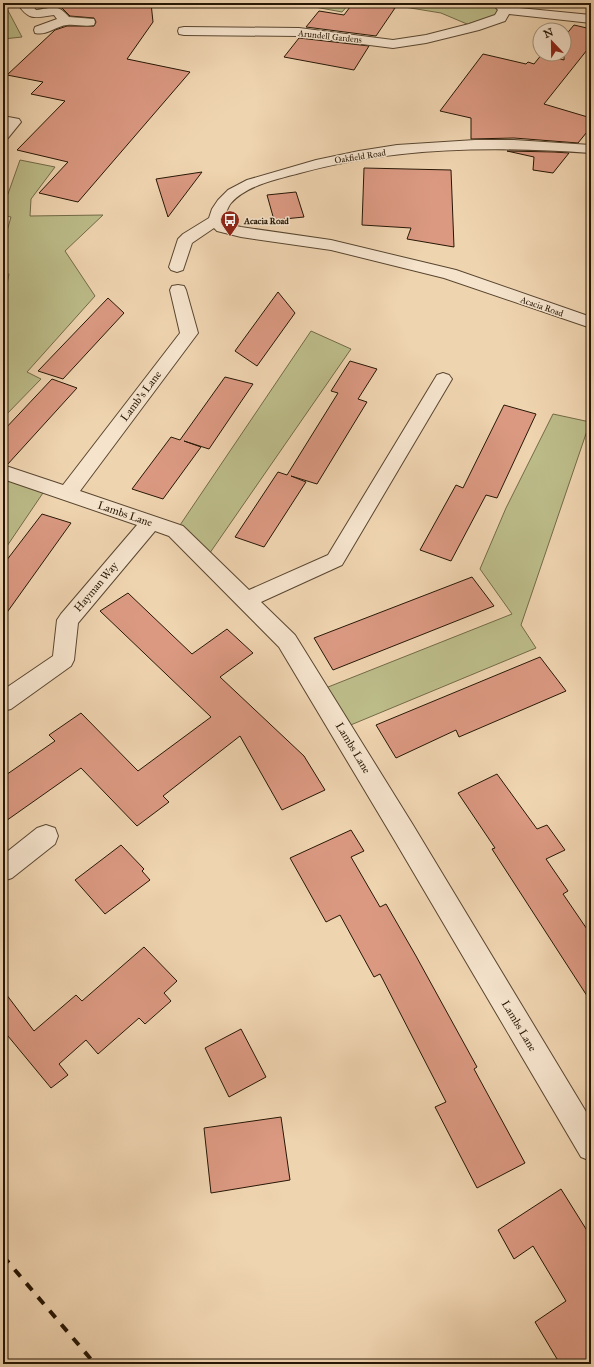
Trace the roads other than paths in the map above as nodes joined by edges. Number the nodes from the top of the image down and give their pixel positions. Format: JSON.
{"nodes":[{"id":1,"x":23,"y":3,"type":"edge"},
{"id":2,"x":501,"y":6,"type":"edge"},
{"id":3,"x":591,"y":19,"type":"edge"},
{"id":4,"x":65,"y":21,"type":"junction"},
{"id":5,"x":89,"y":22,"type":"dead end"},
{"id":6,"x":40,"y":30,"type":"dead end"},
{"id":7,"x":184,"y":31,"type":"dead end"},
{"id":8,"x":3,"y":120,"type":"edge"},
{"id":9,"x":3,"y":135,"type":"edge"},
{"id":10,"x":591,"y":149,"type":"edge"},
{"id":11,"x":216,"y":220,"type":"junction"},
{"id":12,"x":177,"y":267,"type":"dead end"},
{"id":13,"x":178,"y":290,"type":"dead end"},
{"id":14,"x":591,"y":323,"type":"edge"},
{"id":15,"x":443,"y":379,"type":"dead end"},
{"id":16,"x":3,"y":472,"type":"edge"},
{"id":17,"x":67,"y":494,"type":"junction"},
{"id":18,"x":151,"y":522,"type":"junction"},
{"id":19,"x":246,"y":600,"type":"junction"},
{"id":20,"x":3,"y":702,"type":"edge"},
{"id":21,"x":46,"y":836,"type":"dead end"},
{"id":22,"x":3,"y":870,"type":"edge"},
{"id":23,"x":591,"y":1147,"type":"edge"}],
"edges":[{"from":1,"to":4,"type":"street"},
{"from":2,"to":3,"type":"street"},
{"from":2,"to":7,"type":"street","name":"Arundell Gardens"},
{"from":4,"to":5,"type":"street"},
{"from":4,"to":6,"type":"street"},
{"from":8,"to":9,"type":"street"},
{"from":10,"to":11,"type":"street","name":"Oakfield Road"},
{"from":11,"to":12,"type":"street"},
{"from":11,"to":14,"type":"street","name":"Acacia Road"},
{"from":13,"to":17,"type":"street","name":"Lamb's Lane"},
{"from":15,"to":19,"type":"street"},
{"from":16,"to":17,"type":"street","name":"Lambs Lane"},
{"from":17,"to":18,"type":"street","name":"Lambs Lane"},
{"from":18,"to":19,"type":"street","name":"Lambs Lane"},
{"from":18,"to":20,"type":"street","name":"Hayman Way"},
{"from":19,"to":23,"type":"street","name":"Lambs Lane"},
{"from":21,"to":22,"type":"street"}]}
